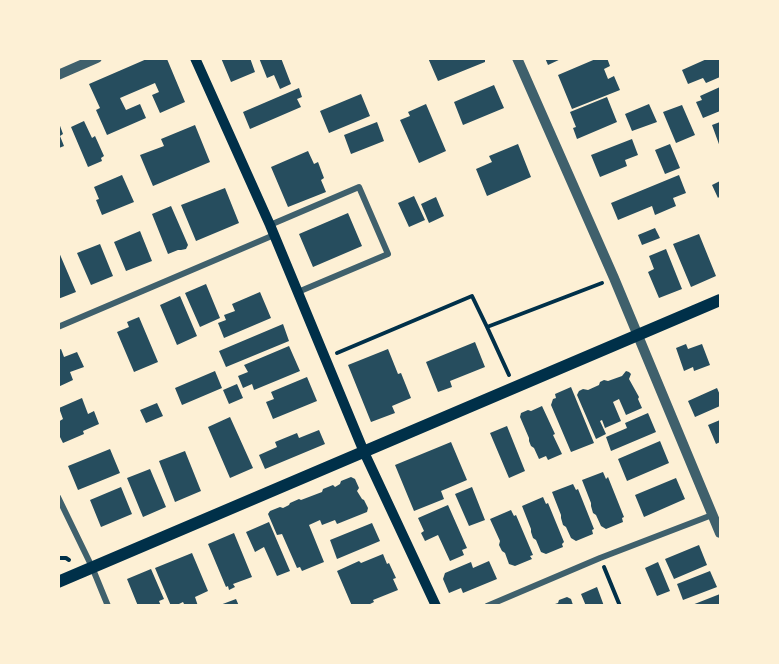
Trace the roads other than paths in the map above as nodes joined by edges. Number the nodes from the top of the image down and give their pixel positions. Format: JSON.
{"nodes":[{"id":1,"x":97,"y":58,"type":"edge"},
{"id":2,"x":195,"y":58,"type":"edge"},
{"id":3,"x":517,"y":58,"type":"edge"},
{"id":4,"x":58,"y":75,"type":"edge"},
{"id":5,"x":272,"y":230,"type":"junction"},
{"id":6,"x":297,"y":292,"type":"junction"},
{"id":7,"x":720,"y":300,"type":"edge"},
{"id":8,"x":58,"y":327,"type":"edge"},
{"id":9,"x":637,"y":335,"type":"junction"},
{"id":10,"x":364,"y":452,"type":"junction"},
{"id":11,"x":58,"y":497,"type":"edge"},
{"id":12,"x":712,"y":514,"type":"junction"},
{"id":13,"x":720,"y":533,"type":"edge"},
{"id":14,"x":92,"y":567,"type":"junction"},
{"id":15,"x":58,"y":582,"type":"edge"},
{"id":16,"x":108,"y":606,"type":"edge"},
{"id":17,"x":436,"y":606,"type":"edge"},
{"id":18,"x":487,"y":606,"type":"edge"}],
"edges":[{"from":1,"to":4,"type":"street"},
{"from":2,"to":5,"type":"main road"},
{"from":3,"to":9,"type":"street"},
{"from":5,"to":6,"type":"main road"},
{"from":5,"to":6,"type":"street"},
{"from":5,"to":8,"type":"street"},
{"from":6,"to":10,"type":"main road"},
{"from":7,"to":9,"type":"main road"},
{"from":9,"to":10,"type":"main road"},
{"from":9,"to":12,"type":"street"},
{"from":10,"to":14,"type":"main road"},
{"from":10,"to":17,"type":"main road"},
{"from":11,"to":14,"type":"street"},
{"from":12,"to":13,"type":"street"},
{"from":12,"to":18,"type":"street"},
{"from":14,"to":15,"type":"main road"},
{"from":14,"to":16,"type":"street"}]}
